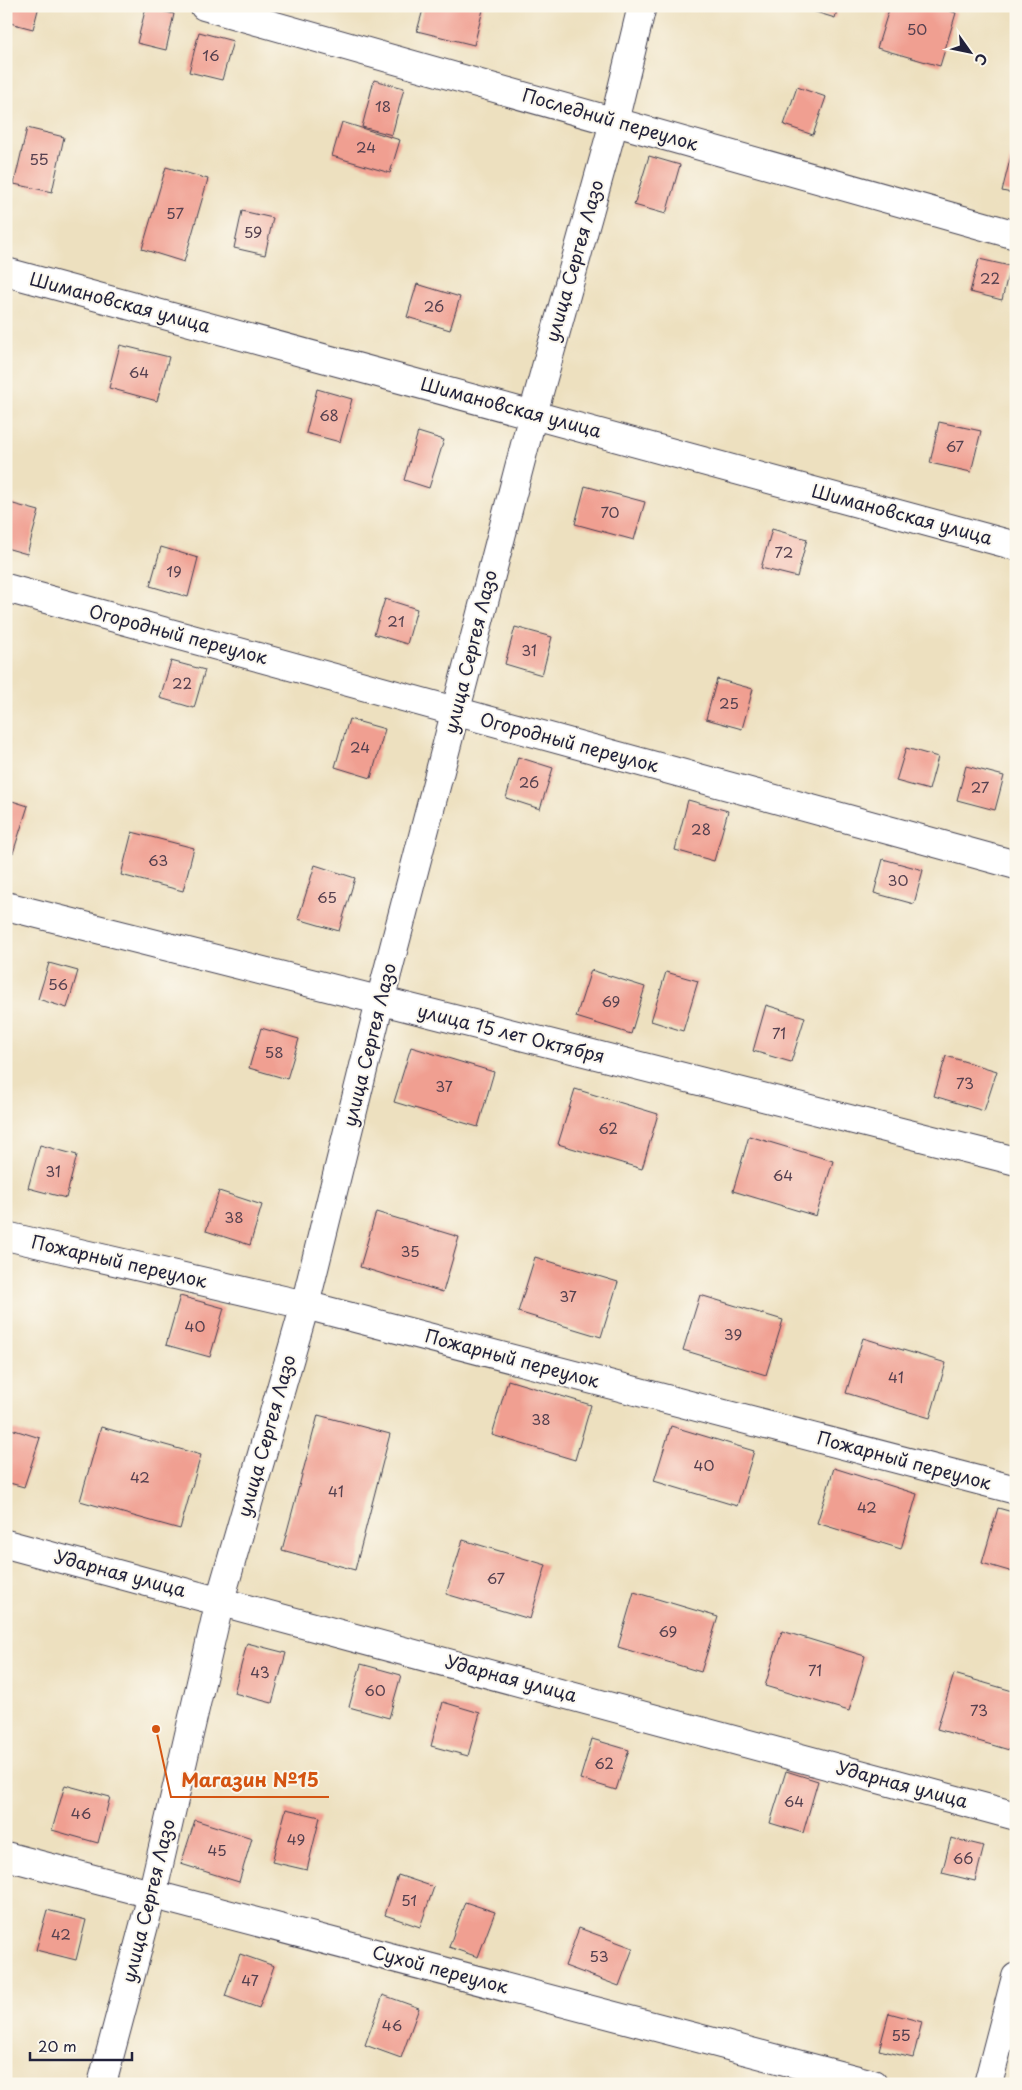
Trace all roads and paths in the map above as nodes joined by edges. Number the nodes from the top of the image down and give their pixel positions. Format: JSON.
{"nodes":[{"id":1,"x":204,"y":6,"type":"edge"},
{"id":2,"x":642,"y":6,"type":"edge"},
{"id":3,"x":614,"y":122,"type":"junction"},
{"id":4,"x":1016,"y":235,"type":"edge"},
{"id":5,"x":6,"y":272,"type":"edge"},
{"id":6,"x":532,"y":414,"type":"junction"},
{"id":7,"x":1016,"y":546,"type":"edge"},
{"id":8,"x":6,"y":588,"type":"edge"},
{"id":9,"x":456,"y":712,"type":"junction"},
{"id":10,"x":1016,"y":865,"type":"edge"},
{"id":11,"x":6,"y":906,"type":"edge"},
{"id":12,"x":380,"y":1001,"type":"junction"},
{"id":13,"x":1016,"y":1161,"type":"edge"},
{"id":14,"x":6,"y":1236,"type":"edge"},
{"id":15,"x":305,"y":1305,"type":"junction"},
{"id":16,"x":1016,"y":1490,"type":"edge"},
{"id":17,"x":6,"y":1544,"type":"edge"},
{"id":18,"x":220,"y":1600,"type":"junction"},
{"id":19,"x":1016,"y":1816,"type":"edge"},
{"id":20,"x":6,"y":1856,"type":"edge"},
{"id":21,"x":152,"y":1895,"type":"junction"},
{"id":22,"x":1016,"y":1977,"type":"edge"},
{"id":23,"x":102,"y":2084,"type":"edge"},
{"id":24,"x":873,"y":2084,"type":"edge"},
{"id":25,"x":988,"y":2084,"type":"edge"}],
"edges":[{"from":1,"to":3,"type":"street","name":"Последний переулок"},
{"from":2,"to":3,"type":"street","name":"улица Сергея Лазо"},
{"from":3,"to":4,"type":"street","name":"Последний переулок"},
{"from":3,"to":6,"type":"street","name":"улица Сергея Лазо"},
{"from":5,"to":6,"type":"street","name":"Шимановская улица"},
{"from":6,"to":7,"type":"street","name":"Шимановская улица"},
{"from":6,"to":9,"type":"street","name":"улица Сергея Лазо"},
{"from":8,"to":9,"type":"street","name":"Огородный переулок"},
{"from":9,"to":10,"type":"street","name":"Огородный переулок"},
{"from":9,"to":12,"type":"street","name":"улица Сергея Лазо"},
{"from":11,"to":12,"type":"street","name":"улица 15 лет Октября"},
{"from":12,"to":13,"type":"street","name":"улица 15 лет Октября"},
{"from":12,"to":15,"type":"street","name":"улица Сергея Лазо"},
{"from":14,"to":15,"type":"street","name":"Пожарный переулок"},
{"from":15,"to":16,"type":"street","name":"Пожарный переулок"},
{"from":15,"to":18,"type":"street","name":"улица Сергея Лазо"},
{"from":17,"to":18,"type":"street","name":"Ударная улица"},
{"from":18,"to":19,"type":"street","name":"Ударная улица"},
{"from":18,"to":21,"type":"street","name":"улица Сергея Лазо"},
{"from":20,"to":21,"type":"street","name":"Сухой переулок"},
{"from":21,"to":23,"type":"street","name":"улица Сергея Лазо"},
{"from":21,"to":24,"type":"street","name":"Сухой переулок"},
{"from":22,"to":25,"type":"street"}]}
